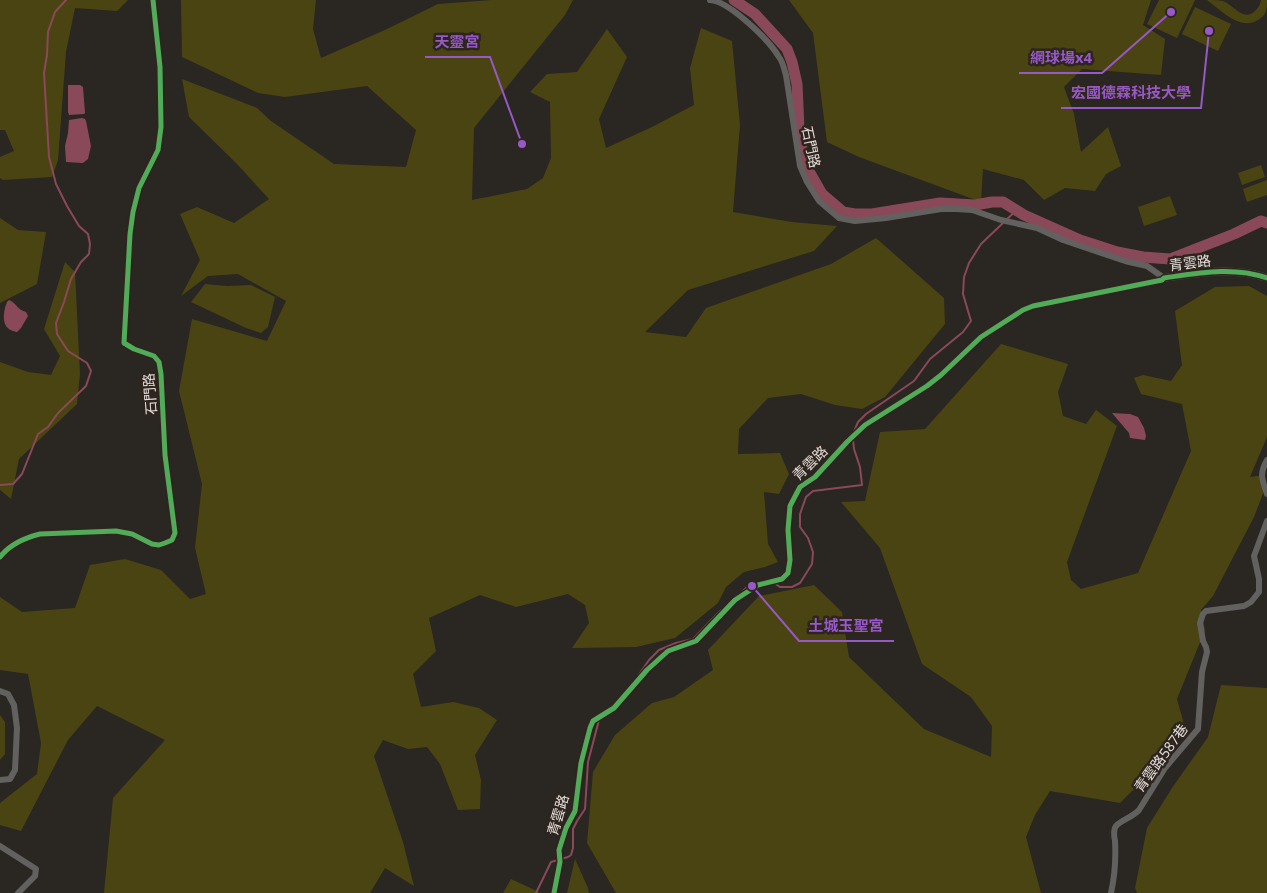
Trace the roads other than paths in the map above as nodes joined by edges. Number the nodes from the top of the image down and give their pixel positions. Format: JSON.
{"nodes":[{"id":1,"x":153,"y":0,"type":"edge"},
{"id":2,"x":710,"y":0,"type":"edge"},
{"id":3,"x":1164,"y":278,"type":"junction"},
{"id":4,"x":1267,"y":278,"type":"edge"},
{"id":5,"x":1267,"y":460,"type":"edge"},
{"id":6,"x":1267,"y":494,"type":"edge"},
{"id":7,"x":1267,"y":521,"type":"edge"},
{"id":8,"x":0,"y":557,"type":"edge"},
{"id":9,"x":0,"y":691,"type":"edge"},
{"id":10,"x":0,"y":780,"type":"edge"},
{"id":11,"x":0,"y":846,"type":"edge"},
{"id":12,"x":18,"y":893,"type":"edge"},
{"id":13,"x":554,"y":893,"type":"edge"},
{"id":14,"x":1112,"y":893,"type":"edge"}],
"edges":[{"from":1,"to":8,"type":"street","name":"石門路"},
{"from":2,"to":3,"type":"street","name":"石門路"},
{"from":3,"to":4,"type":"street","name":"青雲路"},
{"from":3,"to":13,"type":"street","name":"青雲路"},
{"from":5,"to":6,"type":"street"},
{"from":7,"to":14,"type":"street","name":"青雲路587巷"},
{"from":9,"to":10,"type":"street"},
{"from":11,"to":12,"type":"street"}]}
